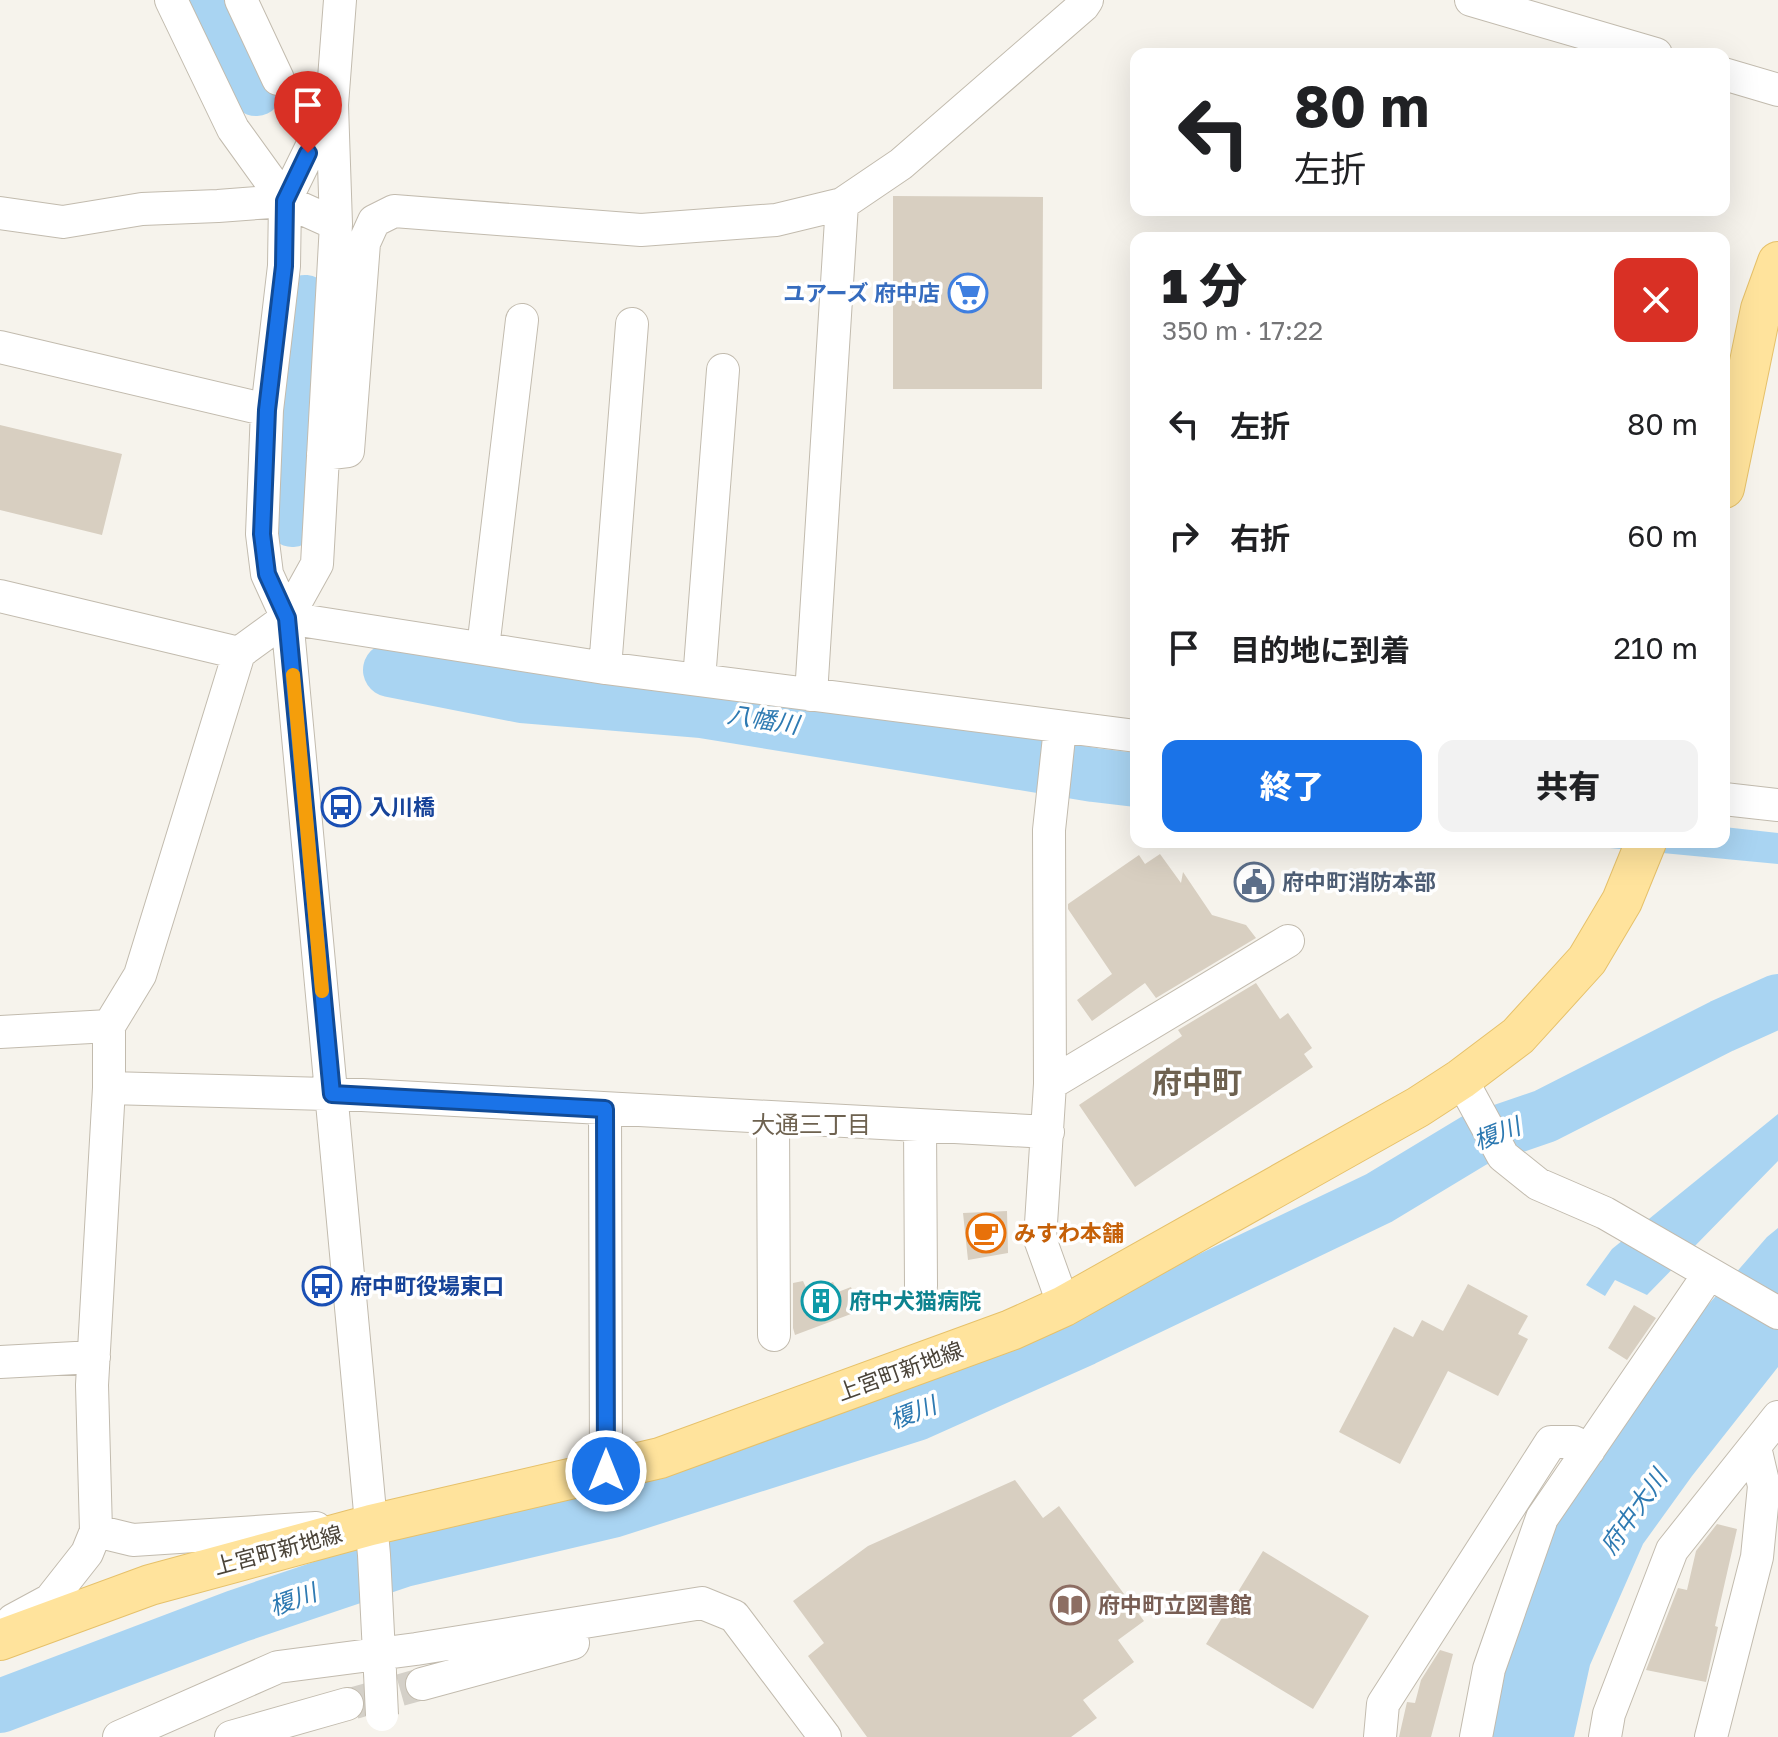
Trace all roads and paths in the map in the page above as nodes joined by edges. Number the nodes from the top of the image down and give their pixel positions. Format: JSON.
{"nodes":[{"id":1,"x":171,"y":0,"type":"edge"},
{"id":2,"x":241,"y":0,"type":"edge"},
{"id":3,"x":340,"y":0,"type":"edge"},
{"id":4,"x":1087,"y":0,"type":"edge"},
{"id":5,"x":1471,"y":0,"type":"edge"},
{"id":6,"x":1635,"y":48,"type":"edge"},
{"id":7,"x":1730,"y":76,"type":"edge"},
{"id":8,"x":278,"y":79,"type":"dead end"},
{"id":9,"x":1778,"y":90,"type":"edge"},
{"id":10,"x":332,"y":105,"type":"junction"},
{"id":11,"x":285,"y":201,"type":"junction"},
{"id":12,"x":842,"y":204,"type":"junction"},
{"id":13,"x":0,"y":213,"type":"edge"},
{"id":14,"x":336,"y":224,"type":"junction"},
{"id":15,"x":1778,"y":262,"type":"edge"},
{"id":16,"x":522,"y":320,"type":"dead end"},
{"id":17,"x":632,"y":324,"type":"dead end"},
{"id":18,"x":0,"y":347,"type":"edge"},
{"id":19,"x":723,"y":370,"type":"dead end"},
{"id":20,"x":267,"y":410,"type":"junction"},
{"id":21,"x":323,"y":454,"type":"junction"},
{"id":22,"x":1730,"y":459,"type":"edge"},
{"id":23,"x":0,"y":596,"type":"edge"},
{"id":24,"x":287,"y":618,"type":"junction"},
{"id":25,"x":483,"y":648,"type":"junction"},
{"id":26,"x":239,"y":653,"type":"junction"},
{"id":27,"x":605,"y":668,"type":"junction"},
{"id":28,"x":699,"y":680,"type":"junction"},
{"id":29,"x":811,"y":695,"type":"junction"},
{"id":30,"x":1060,"y":728,"type":"junction"},
{"id":31,"x":1130,"y":735,"type":"edge"},
{"id":32,"x":1730,"y":800,"type":"edge"},
{"id":33,"x":1778,"y":805,"type":"edge"},
{"id":34,"x":1643,"y":850,"type":"edge"},
{"id":35,"x":1288,"y":941,"type":"dead end"},
{"id":36,"x":109,"y":1026,"type":"junction"},
{"id":37,"x":0,"y":1032,"type":"edge"},
{"id":38,"x":1050,"y":1084,"type":"junction"},
{"id":39,"x":109,"y":1088,"type":"junction"},
{"id":40,"x":332,"y":1094,"type":"junction"},
{"id":41,"x":1470,"y":1095,"type":"junction"},
{"id":42,"x":605,"y":1109,"type":"junction"},
{"id":43,"x":773,"y":1118,"type":"junction"},
{"id":44,"x":920,"y":1125,"type":"junction"},
{"id":45,"x":1048,"y":1132,"type":"junction"},
{"id":46,"x":1714,"y":1277,"type":"junction"},
{"id":47,"x":921,"y":1286,"type":"dead end"},
{"id":48,"x":1064,"y":1306,"type":"junction"},
{"id":49,"x":1778,"y":1313,"type":"edge"},
{"id":50,"x":774,"y":1335,"type":"dead end"},
{"id":51,"x":94,"y":1357,"type":"junction"},
{"id":52,"x":0,"y":1362,"type":"edge"},
{"id":53,"x":1778,"y":1417,"type":"edge"},
{"id":54,"x":1755,"y":1447,"type":"junction"},
{"id":55,"x":1589,"y":1450,"type":"junction"},
{"id":56,"x":606,"y":1471,"type":"junction"},
{"id":57,"x":1778,"y":1525,"type":"edge"},
{"id":58,"x":96,"y":1531,"type":"junction"},
{"id":59,"x":373,"y":1540,"type":"junction"},
{"id":60,"x":1757,"y":1557,"type":"junction"},
{"id":61,"x":639,"y":1614,"type":"junction"},
{"id":62,"x":0,"y":1628,"type":"edge"},
{"id":63,"x":0,"y":1640,"type":"edge"},
{"id":64,"x":380,"y":1654,"type":"junction"},
{"id":65,"x":422,"y":1684,"type":"tunnel mouth"},
{"id":66,"x":347,"y":1704,"type":"tunnel mouth"},
{"id":67,"x":382,"y":1726,"type":"edge"},
{"id":68,"x":119,"y":1737,"type":"edge"},
{"id":69,"x":231,"y":1737,"type":"edge"},
{"id":70,"x":825,"y":1737,"type":"edge"},
{"id":71,"x":1380,"y":1737,"type":"edge"},
{"id":72,"x":1476,"y":1737,"type":"edge"},
{"id":73,"x":1605,"y":1737,"type":"edge"},
{"id":74,"x":1711,"y":1737,"type":"edge"}],
"edges":[{"from":1,"to":11,"type":"street"},
{"from":2,"to":8,"type":"street"},
{"from":3,"to":10,"type":"street"},
{"from":4,"to":12,"type":"street"},
{"from":5,"to":6,"type":"street"},
{"from":7,"to":9,"type":"street"},
{"from":10,"to":11,"type":"street"},
{"from":10,"to":14,"type":"street"},
{"from":11,"to":13,"type":"street"},
{"from":11,"to":14,"type":"street"},
{"from":11,"to":20,"type":"street"},
{"from":12,"to":21,"type":"street"},
{"from":12,"to":29,"type":"street"},
{"from":14,"to":21,"type":"street"},
{"from":15,"to":22,"type":"main road"},
{"from":16,"to":25,"type":"street"},
{"from":17,"to":27,"type":"street"},
{"from":18,"to":20,"type":"street"},
{"from":19,"to":28,"type":"street"},
{"from":20,"to":24,"type":"street"},
{"from":21,"to":24,"type":"street"},
{"from":23,"to":26,"type":"street"},
{"from":24,"to":25,"type":"street"},
{"from":24,"to":26,"type":"street"},
{"from":24,"to":40,"type":"street"},
{"from":25,"to":27,"type":"street"},
{"from":26,"to":36,"type":"street"},
{"from":27,"to":28,"type":"street"},
{"from":28,"to":29,"type":"street"},
{"from":29,"to":30,"type":"street"},
{"from":30,"to":31,"type":"street"},
{"from":30,"to":38,"type":"street"},
{"from":32,"to":33,"type":"street"},
{"from":34,"to":41,"type":"main road","name":"上宮町新地線"},
{"from":35,"to":38,"type":"street"},
{"from":36,"to":37,"type":"street"},
{"from":36,"to":39,"type":"street"},
{"from":38,"to":45,"type":"street"},
{"from":39,"to":40,"type":"street"},
{"from":39,"to":51,"type":"street"},
{"from":40,"to":42,"type":"street"},
{"from":40,"to":59,"type":"street"},
{"from":41,"to":46,"type":"street"},
{"from":41,"to":48,"type":"main road","name":"上宮町新地線"},
{"from":42,"to":43,"type":"street"},
{"from":42,"to":56,"type":"street"},
{"from":43,"to":44,"type":"street"},
{"from":43,"to":50,"type":"street"},
{"from":44,"to":45,"type":"street"},
{"from":44,"to":47,"type":"street"},
{"from":45,"to":48,"type":"street"},
{"from":46,"to":49,"type":"street"},
{"from":46,"to":55,"type":"street"},
{"from":48,"to":56,"type":"main road","name":"上宮町新地線"},
{"from":51,"to":52,"type":"street"},
{"from":51,"to":58,"type":"street"},
{"from":53,"to":54,"type":"street"},
{"from":54,"to":60,"type":"street"},
{"from":54,"to":73,"type":"street"},
{"from":55,"to":71,"type":"street"},
{"from":55,"to":72,"type":"street"},
{"from":56,"to":59,"type":"main road","name":"上宮町新地線"},
{"from":57,"to":60,"type":"street"},
{"from":58,"to":59,"type":"street"},
{"from":58,"to":62,"type":"street"},
{"from":59,"to":63,"type":"main road","name":"上宮町新地線"},
{"from":59,"to":64,"type":"street"},
{"from":60,"to":74,"type":"street"},
{"from":61,"to":64,"type":"street"},
{"from":61,"to":65,"type":"street"},
{"from":61,"to":70,"type":"street"},
{"from":64,"to":67,"type":"street","bridge":true},
{"from":64,"to":68,"type":"street"},
{"from":66,"to":69,"type":"street"}]}
